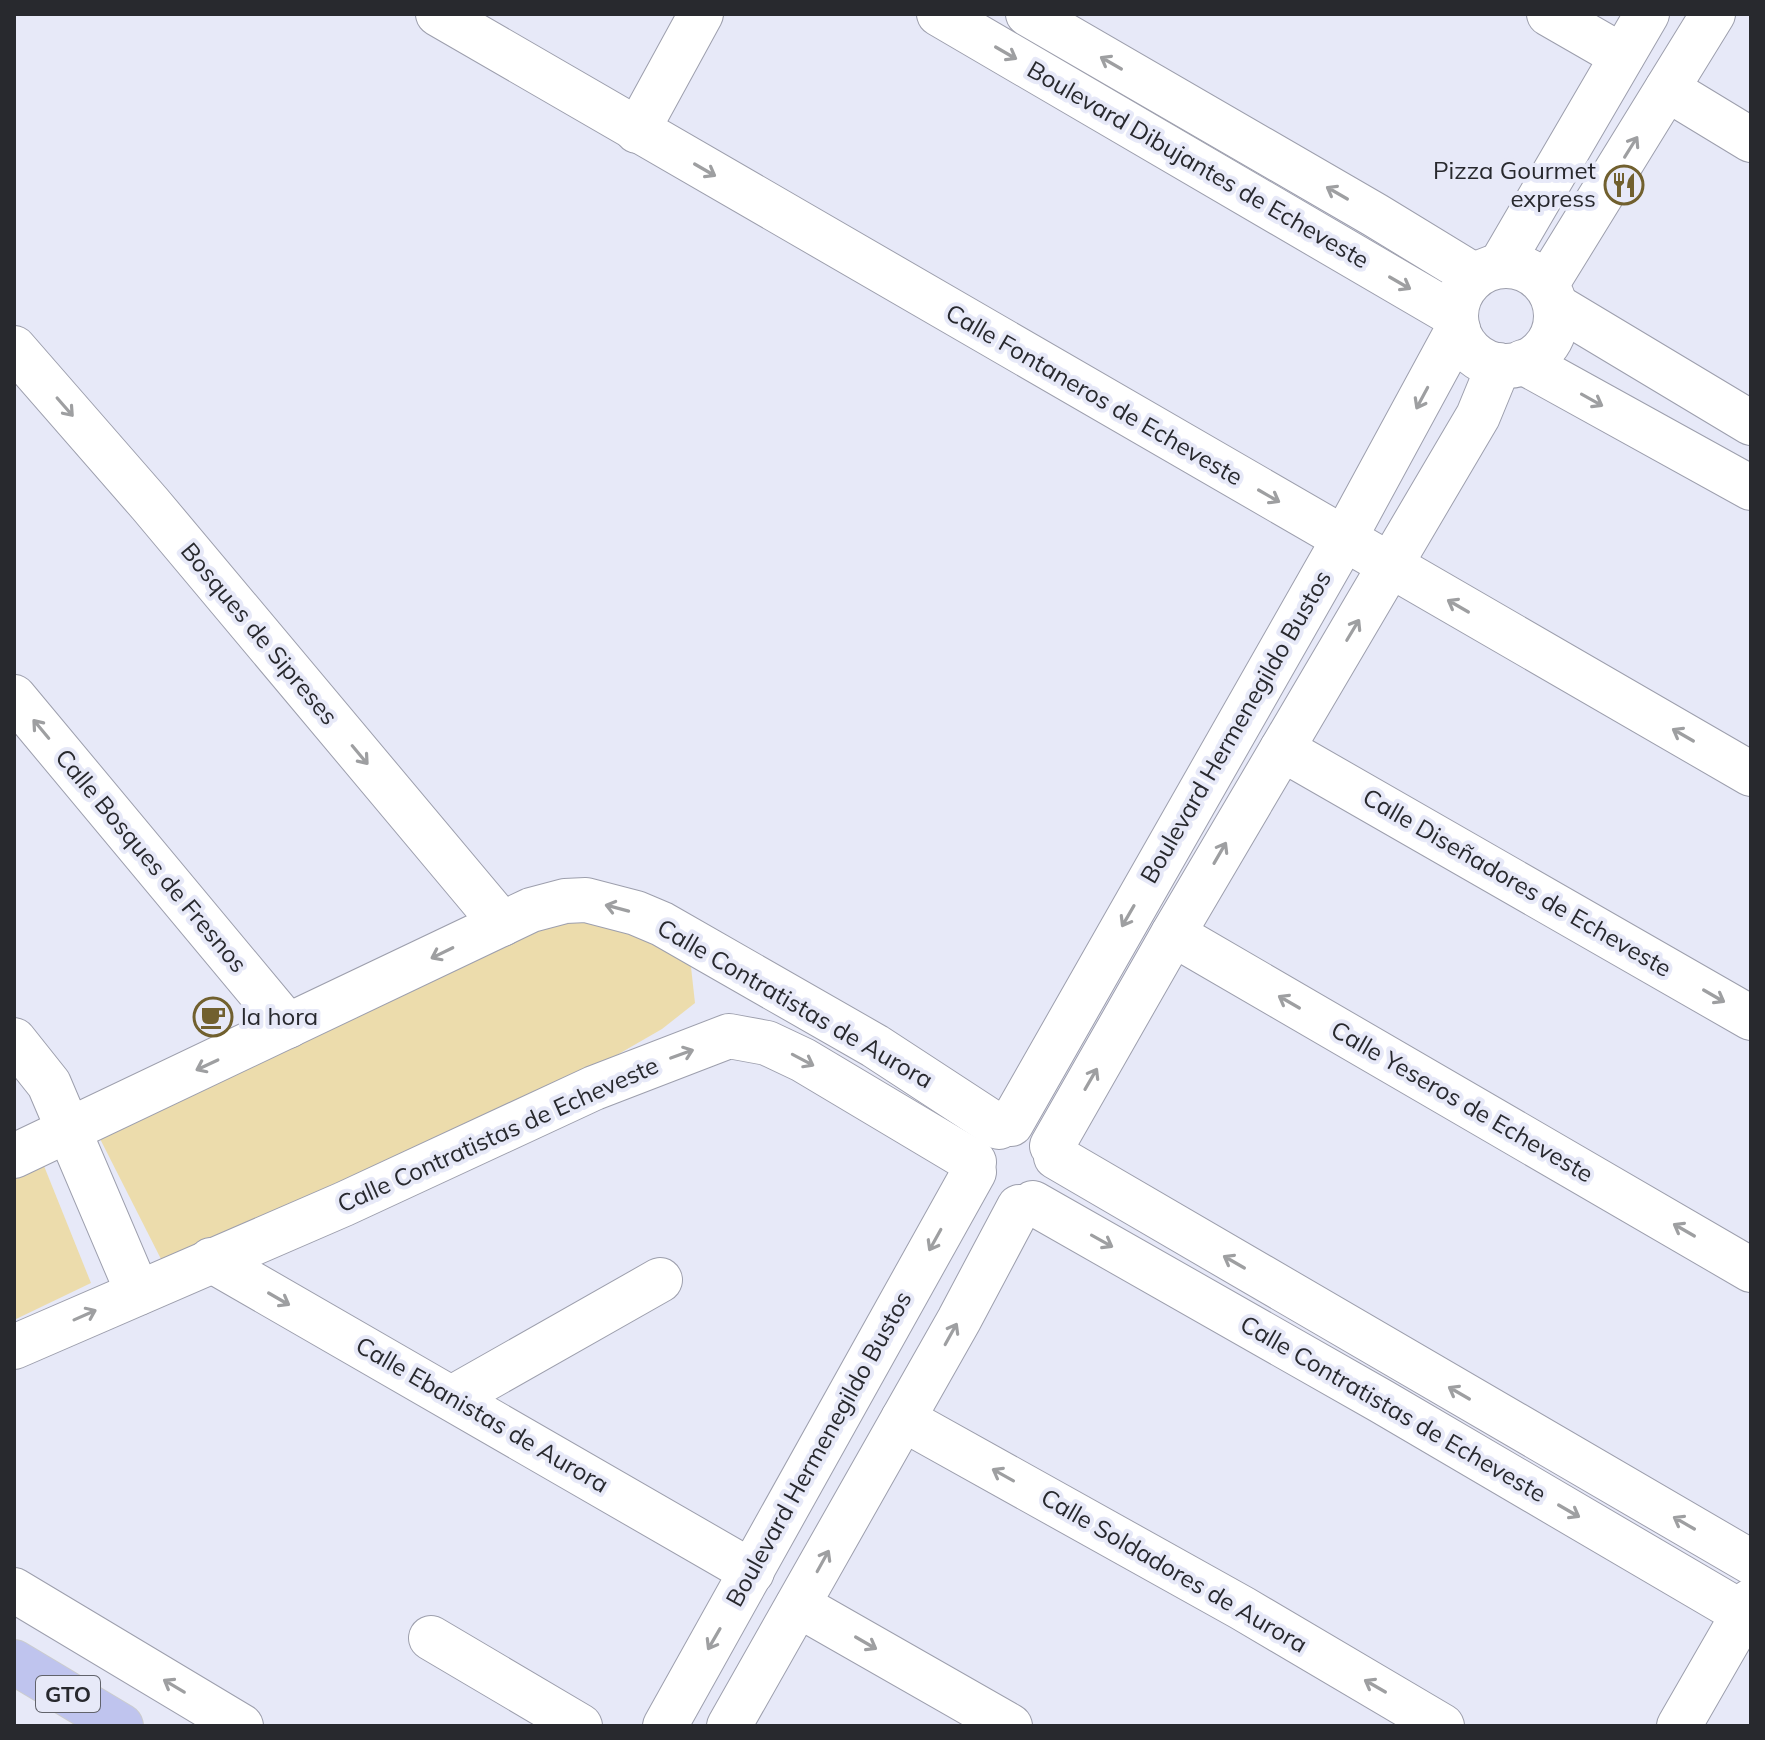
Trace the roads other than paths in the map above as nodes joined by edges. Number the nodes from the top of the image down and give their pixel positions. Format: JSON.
{"nodes":[{"id":1,"x":438,"y":14,"type":"edge"},
{"id":2,"x":701,"y":14,"type":"edge"},
{"id":3,"x":939,"y":14,"type":"edge"},
{"id":4,"x":1028,"y":14,"type":"edge"},
{"id":5,"x":1549,"y":14,"type":"edge"},
{"id":6,"x":1647,"y":14,"type":"edge"},
{"id":7,"x":1713,"y":14,"type":"edge"},
{"id":8,"x":1622,"y":56,"type":"junction"},
{"id":9,"x":1667,"y":89,"type":"junction"},
{"id":10,"x":637,"y":131,"type":"junction"},
{"id":11,"x":1751,"y":140,"type":"edge"},
{"id":12,"x":1488,"y":271,"type":"junction"},
{"id":13,"x":1551,"y":296,"type":"junction"},
{"id":14,"x":1457,"y":322,"type":"junction"},
{"id":15,"x":14,"y":348,"type":"edge"},
{"id":16,"x":1511,"y":364,"type":"junction"},
{"id":17,"x":1751,"y":423,"type":"edge"},
{"id":18,"x":1751,"y":488,"type":"edge"},
{"id":19,"x":1344,"y":539,"type":"junction"},
{"id":20,"x":1390,"y":567,"type":"junction"},
{"id":21,"x":14,"y":697,"type":"edge"},
{"id":22,"x":1282,"y":749,"type":"junction"},
{"id":23,"x":1751,"y":774,"type":"edge"},
{"id":24,"x":502,"y":924,"type":"junction"},
{"id":25,"x":1173,"y":934,"type":"junction"},
{"id":26,"x":751,"y":974,"type":"junction"},
{"id":27,"x":1751,"y":1018,"type":"edge"},
{"id":28,"x":288,"y":1026,"type":"junction"},
{"id":29,"x":729,"y":1036,"type":"junction"},
{"id":30,"x":14,"y":1040,"type":"edge"},
{"id":31,"x":1005,"y":1126,"type":"junction"},
{"id":32,"x":68,"y":1131,"type":"junction"},
{"id":33,"x":1054,"y":1152,"type":"junction"},
{"id":34,"x":14,"y":1156,"type":"edge"},
{"id":35,"x":974,"y":1167,"type":"junction"},
{"id":36,"x":1026,"y":1205,"type":"junction"},
{"id":37,"x":211,"y":1260,"type":"junction"},
{"id":38,"x":1751,"y":1270,"type":"edge"},
{"id":39,"x":660,"y":1280,"type":"dead end"},
{"id":40,"x":138,"y":1293,"type":"junction"},
{"id":41,"x":14,"y":1347,"type":"edge"},
{"id":42,"x":452,"y":1398,"type":"junction"},
{"id":43,"x":903,"y":1419,"type":"junction"},
{"id":44,"x":1751,"y":1562,"type":"edge"},
{"id":45,"x":752,"y":1572,"type":"junction"},
{"id":46,"x":14,"y":1590,"type":"edge"},
{"id":47,"x":798,"y":1605,"type":"junction"},
{"id":48,"x":1749,"y":1611,"type":"edge"},
{"id":49,"x":431,"y":1638,"type":"dead end"},
{"id":50,"x":14,"y":1662,"type":"edge"},
{"id":51,"x":121,"y":1726,"type":"edge"},
{"id":52,"x":241,"y":1726,"type":"edge"},
{"id":53,"x":580,"y":1726,"type":"edge"},
{"id":54,"x":665,"y":1726,"type":"edge"},
{"id":55,"x":729,"y":1726,"type":"edge"},
{"id":56,"x":1010,"y":1726,"type":"edge"},
{"id":57,"x":1442,"y":1726,"type":"edge"},
{"id":58,"x":1679,"y":1726,"type":"edge"}],
"edges":[{"from":1,"to":10,"type":"street","name":"Calle Fontaneros de Echeveste"},
{"from":2,"to":10,"type":"street"},
{"from":3,"to":14,"type":"street","name":"Boulevard Dibujantes de Echeveste","one_way":true},
{"from":12,"to":4,"type":"street","name":"Boulevard Dibujantes de Echeveste","one_way":true},
{"from":5,"to":8,"type":"street"},
{"from":6,"to":8,"type":"street"},
{"from":7,"to":9,"type":"street"},
{"from":8,"to":12,"type":"street"},
{"from":9,"to":11,"type":"street"},
{"from":13,"to":9,"type":"street","one_way":true},
{"from":10,"to":19,"type":"street","name":"Calle Fontaneros de Echeveste","one_way":true},
{"from":12,"to":13,"type":"street"},
{"from":12,"to":14,"type":"street"},
{"from":13,"to":16,"type":"street"},
{"from":13,"to":17,"type":"street"},
{"from":14,"to":16,"type":"street"},
{"from":14,"to":19,"type":"street","name":"Boulevard Hermenegildo Bustos","one_way":true},
{"from":15,"to":24,"type":"street","name":"Bosques de Sipreses","one_way":true},
{"from":16,"to":18,"type":"street","one_way":true},
{"from":16,"to":20,"type":"street","name":"Boulevard Hermenegildo Bustos"},
{"from":19,"to":20,"type":"street","name":"Calle Fontaneros de Echeveste"},
{"from":19,"to":31,"type":"street","name":"Boulevard Hermenegildo Bustos","one_way":true},
{"from":22,"to":20,"type":"street","name":"Boulevard Hermenegildo Bustos","one_way":true},
{"from":23,"to":20,"type":"street","name":"Calle Fontaneros de Echeveste","one_way":true},
{"from":28,"to":21,"type":"street","name":"Calle Bosques de Fresnos","one_way":true},
{"from":25,"to":22,"type":"street","name":"Boulevard Hermenegildo Bustos","one_way":true},
{"from":22,"to":27,"type":"street","name":"Calle Diseñadores de Echeveste","one_way":true},
{"from":26,"to":24,"type":"street","name":"Calle Contratistas de Aurora","one_way":true},
{"from":24,"to":28,"type":"street","name":"Calle Contratistas de Aurora","one_way":true},
{"from":33,"to":25,"type":"street","name":"Boulevard Hermenegildo Bustos","one_way":true},
{"from":38,"to":25,"type":"street","name":"Calle Yeseros de Echeveste","one_way":true},
{"from":26,"to":29,"type":"street"},
{"from":26,"to":31,"type":"street","name":"Calle Contratistas de Aurora"},
{"from":28,"to":32,"type":"street","name":"Calle Contratistas de Aurora","one_way":true},
{"from":29,"to":35,"type":"street","one_way":true},
{"from":37,"to":29,"type":"street","name":"Calle Contratistas de Echeveste","one_way":true},
{"from":30,"to":32,"type":"street"},
{"from":31,"to":33,"type":"street"},
{"from":31,"to":35,"type":"street"},
{"from":32,"to":34,"type":"street","name":"Calle Contratistas de Aurora"},
{"from":32,"to":40,"type":"street"},
{"from":33,"to":36,"type":"street"},
{"from":44,"to":33,"type":"street","name":"Calle Contratistas de Echeveste","one_way":true},
{"from":35,"to":36,"type":"street"},
{"from":35,"to":45,"type":"street","name":"Boulevard Hermenegildo Bustos","one_way":true},
{"from":43,"to":36,"type":"street","one_way":true},
{"from":36,"to":48,"type":"street","name":"Calle Contratistas de Echeveste","one_way":true},
{"from":37,"to":40,"type":"street","name":"Calle Contratistas de Echeveste"},
{"from":37,"to":42,"type":"street","name":"Calle Ebanistas de Aurora","one_way":true},
{"from":39,"to":42,"type":"street"},
{"from":41,"to":40,"type":"street","name":"Calle Contratistas de Echeveste","one_way":true},
{"from":42,"to":45,"type":"street","name":"Calle Ebanistas de Aurora"},
{"from":47,"to":43,"type":"street","one_way":true},
{"from":57,"to":43,"type":"street","name":"Calle Soldadores de Aurora","one_way":true},
{"from":45,"to":54,"type":"street","name":"Boulevard Hermenegildo Bustos","one_way":true},
{"from":52,"to":46,"type":"street","one_way":true},
{"from":47,"to":55,"type":"street"},
{"from":47,"to":56,"type":"street","one_way":true},
{"from":48,"to":58,"type":"street"},
{"from":49,"to":53,"type":"street"},
{"from":50,"to":51,"type":"main road","number":"GTO"}]}
